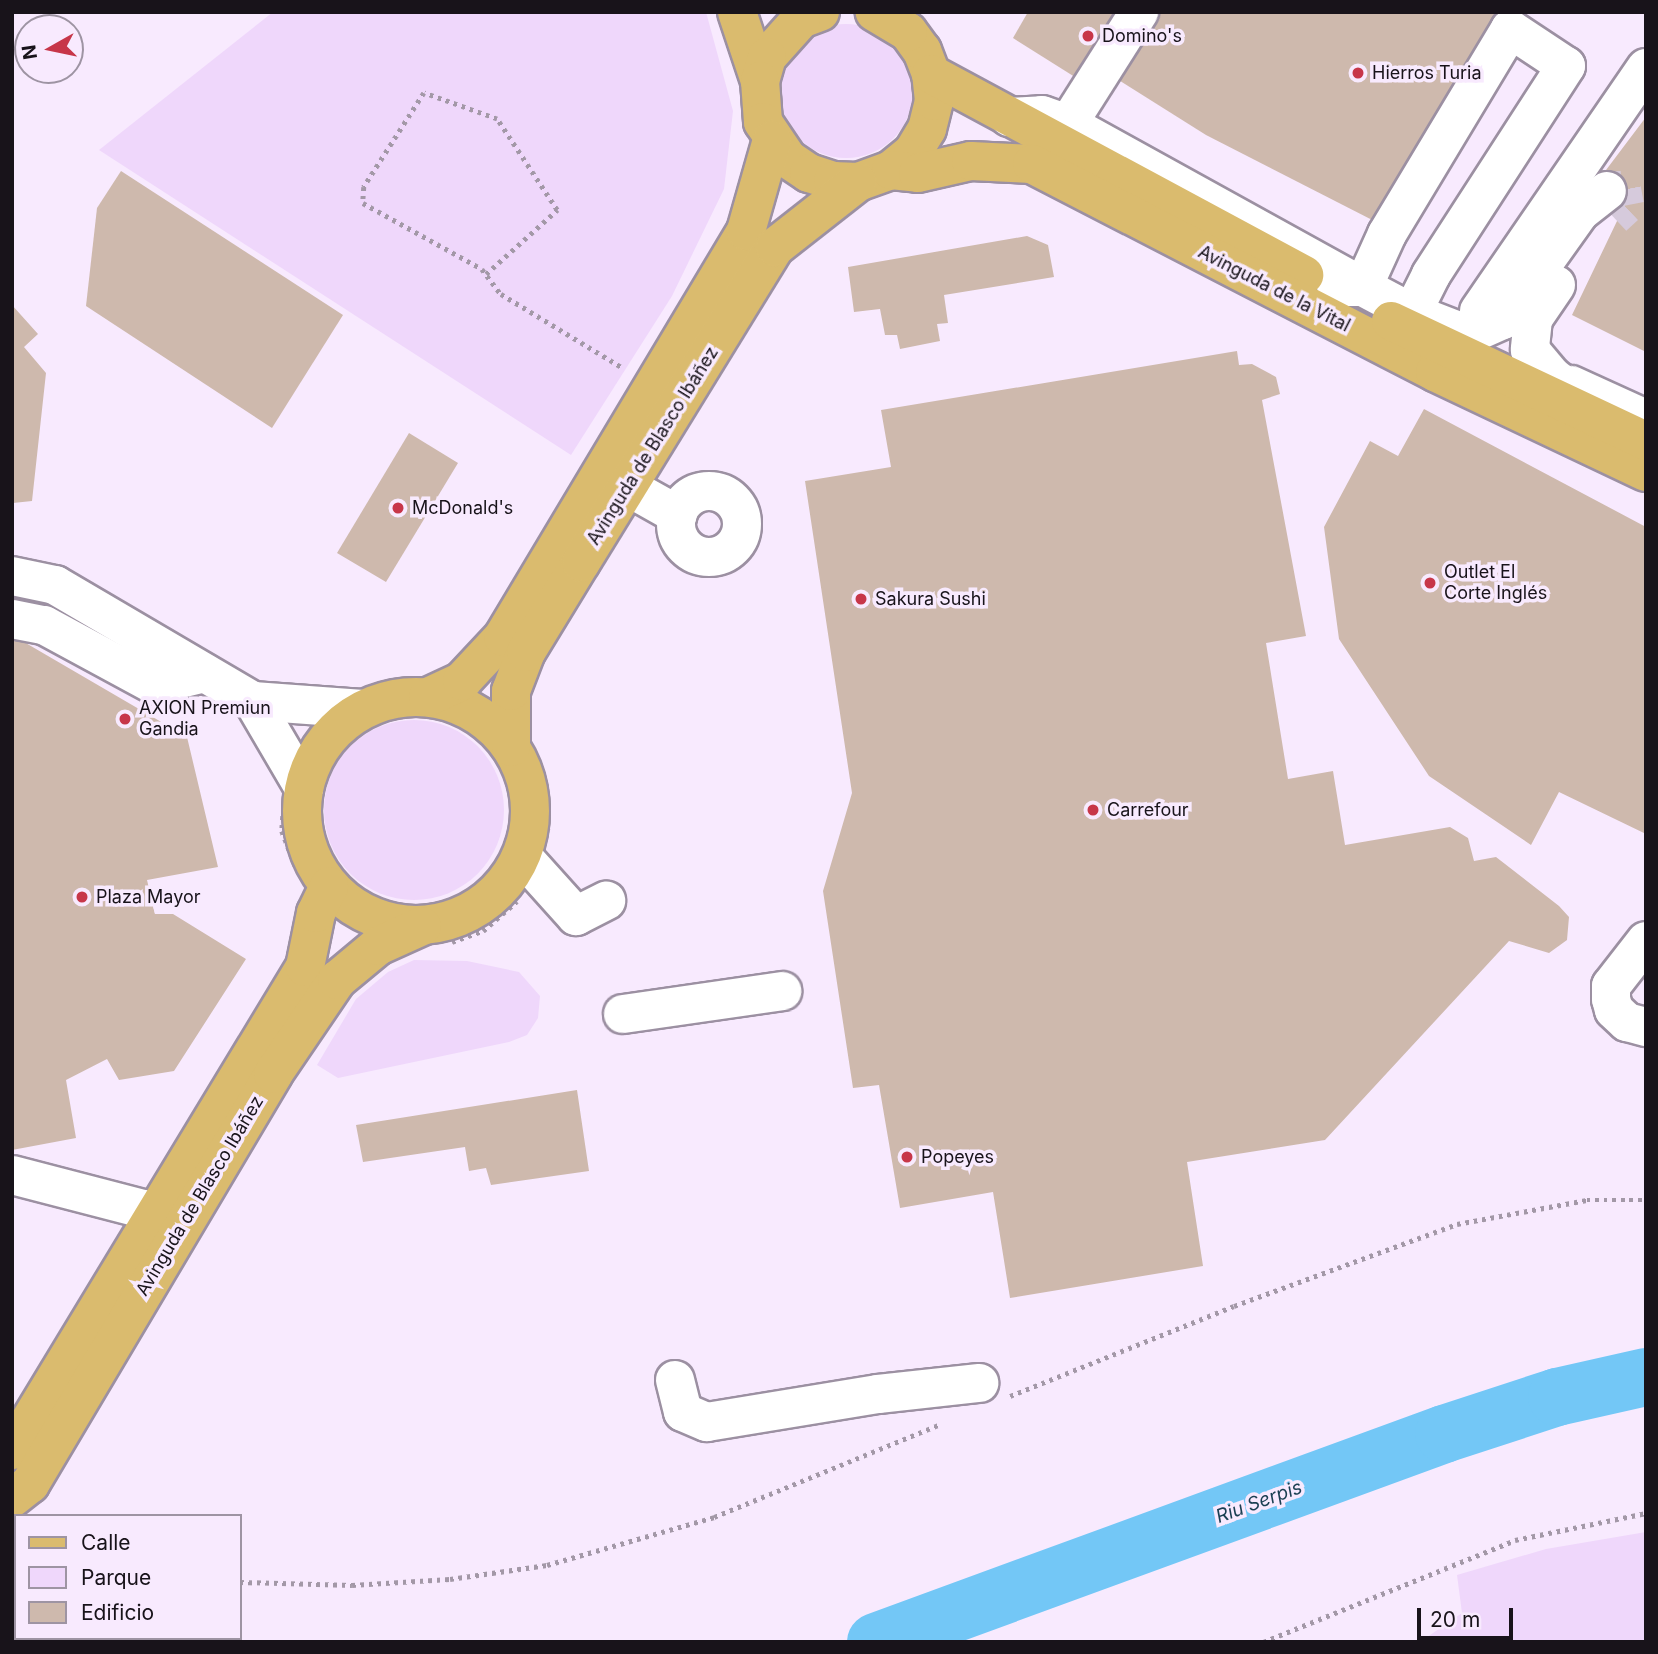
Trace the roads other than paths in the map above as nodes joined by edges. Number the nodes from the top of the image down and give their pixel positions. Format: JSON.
{"nodes":[{"id":1,"x":737,"y":12,"type":"edge"},
{"id":2,"x":820,"y":12,"type":"edge"},
{"id":3,"x":875,"y":12,"type":"edge"},
{"id":4,"x":925,"y":12,"type":"edge"},
{"id":5,"x":1139,"y":12,"type":"edge"},
{"id":6,"x":927,"y":62,"type":"junction"},
{"id":7,"x":1646,"y":68,"type":"edge"},
{"id":8,"x":760,"y":81,"type":"junction"},
{"id":9,"x":1009,"y":117,"type":"junction"},
{"id":10,"x":1068,"y":124,"type":"junction"},
{"id":11,"x":772,"y":140,"type":"junction"},
{"id":12,"x":875,"y":176,"type":"junction"},
{"id":13,"x":1380,"y":250,"type":"junction"},
{"id":14,"x":1431,"y":275,"type":"junction"},
{"id":15,"x":1345,"y":287,"type":"junction"},
{"id":16,"x":1440,"y":329,"type":"junction"},
{"id":17,"x":1639,"y":430,"type":"edge"},
{"id":18,"x":1646,"y":472,"type":"edge"},
{"id":19,"x":628,"y":487,"type":"junction"},
{"id":20,"x":678,"y":515,"type":"dead end"},
{"id":21,"x":12,"y":576,"type":"edge"},
{"id":22,"x":12,"y":619,"type":"edge"},
{"id":23,"x":205,"y":673,"type":"junction"},
{"id":24,"x":429,"y":696,"type":"junction"},
{"id":25,"x":253,"y":701,"type":"junction"},
{"id":26,"x":363,"y":709,"type":"junction"},
{"id":27,"x":511,"y":747,"type":"junction"},
{"id":28,"x":304,"y":788,"type":"junction"},
{"id":29,"x":522,"y":856,"type":"junction"},
{"id":30,"x":329,"y":886,"type":"junction"},
{"id":31,"x":606,"y":901,"type":"dead end"},
{"id":32,"x":422,"y":926,"type":"junction"},
{"id":33,"x":1646,"y":941,"type":"edge"},
{"id":34,"x":782,"y":991,"type":"dead end"},
{"id":35,"x":623,"y":1014,"type":"dead end"},
{"id":36,"x":1646,"y":1027,"type":"edge"},
{"id":37,"x":12,"y":1175,"type":"edge"},
{"id":38,"x":12,"y":1192,"type":"edge"},
{"id":39,"x":150,"y":1225,"type":"junction"},
{"id":40,"x":675,"y":1380,"type":"dead end"},
{"id":41,"x":979,"y":1383,"type":"dead end"},
{"id":42,"x":12,"y":1450,"type":"edge"},
{"id":43,"x":12,"y":1498,"type":"edge"}],
"edges":[{"from":1,"to":8,"type":"main road"},
{"from":2,"to":8,"type":"main road"},
{"from":3,"to":6,"type":"main road","name":"Avinguda de la Vital"},
{"from":4,"to":6,"type":"main road"},
{"from":5,"to":10,"type":"street"},
{"from":6,"to":9,"type":"main road","name":"Avinguda de la Vital"},
{"from":6,"to":12,"type":"main road","name":"Avinguda de Blasco Ibáñez"},
{"from":7,"to":16,"type":"street"},
{"from":8,"to":11,"type":"main road"},
{"from":9,"to":10,"type":"street","name":"Avinguda de la Vital"},
{"from":9,"to":15,"type":"main road","name":"Avinguda de la Vital"},
{"from":10,"to":15,"type":"street","name":"Avinguda de la Vital"},
{"from":11,"to":12,"type":"main road","name":"Avinguda de la Vital"},
{"from":11,"to":24,"type":"main road","name":"Avinguda de Blasco Ibáñez"},
{"from":12,"to":18,"type":"main road","name":"Avinguda de la Vital"},
{"from":12,"to":19,"type":"main road","name":"Avinguda de Blasco Ibáñez"},
{"from":13,"to":14,"type":"street"},
{"from":13,"to":14,"type":"street"},
{"from":13,"to":15,"type":"street"},
{"from":14,"to":16,"type":"street"},
{"from":15,"to":16,"type":"main road","name":"Avinguda de la Vital"},
{"from":16,"to":17,"type":"main road","name":"Avinguda de la Vital"},
{"from":16,"to":17,"type":"street"},
{"from":19,"to":20,"type":"street"},
{"from":19,"to":27,"type":"main road","name":"Avinguda de Blasco Ibáñez"},
{"from":21,"to":23,"type":"street"},
{"from":22,"to":23,"type":"street"},
{"from":23,"to":25,"type":"street"},
{"from":24,"to":26,"type":"main road"},
{"from":24,"to":27,"type":"main road"},
{"from":25,"to":26,"type":"street"},
{"from":25,"to":28,"type":"street"},
{"from":26,"to":28,"type":"main road"},
{"from":27,"to":29,"type":"main road"},
{"from":28,"to":30,"type":"main road"},
{"from":29,"to":31,"type":"street"},
{"from":29,"to":32,"type":"main road"},
{"from":30,"to":32,"type":"main road"},
{"from":30,"to":39,"type":"main road","name":"Avinguda de Blasco Ibáñez"},
{"from":32,"to":43,"type":"main road","name":"Avinguda de Blasco Ibáñez"},
{"from":33,"to":36,"type":"street"},
{"from":34,"to":35,"type":"street"},
{"from":37,"to":39,"type":"street"},
{"from":38,"to":39,"type":"street"},
{"from":39,"to":42,"type":"main road","name":"Avinguda de Blasco Ibáñez"},
{"from":40,"to":41,"type":"street"}]}
